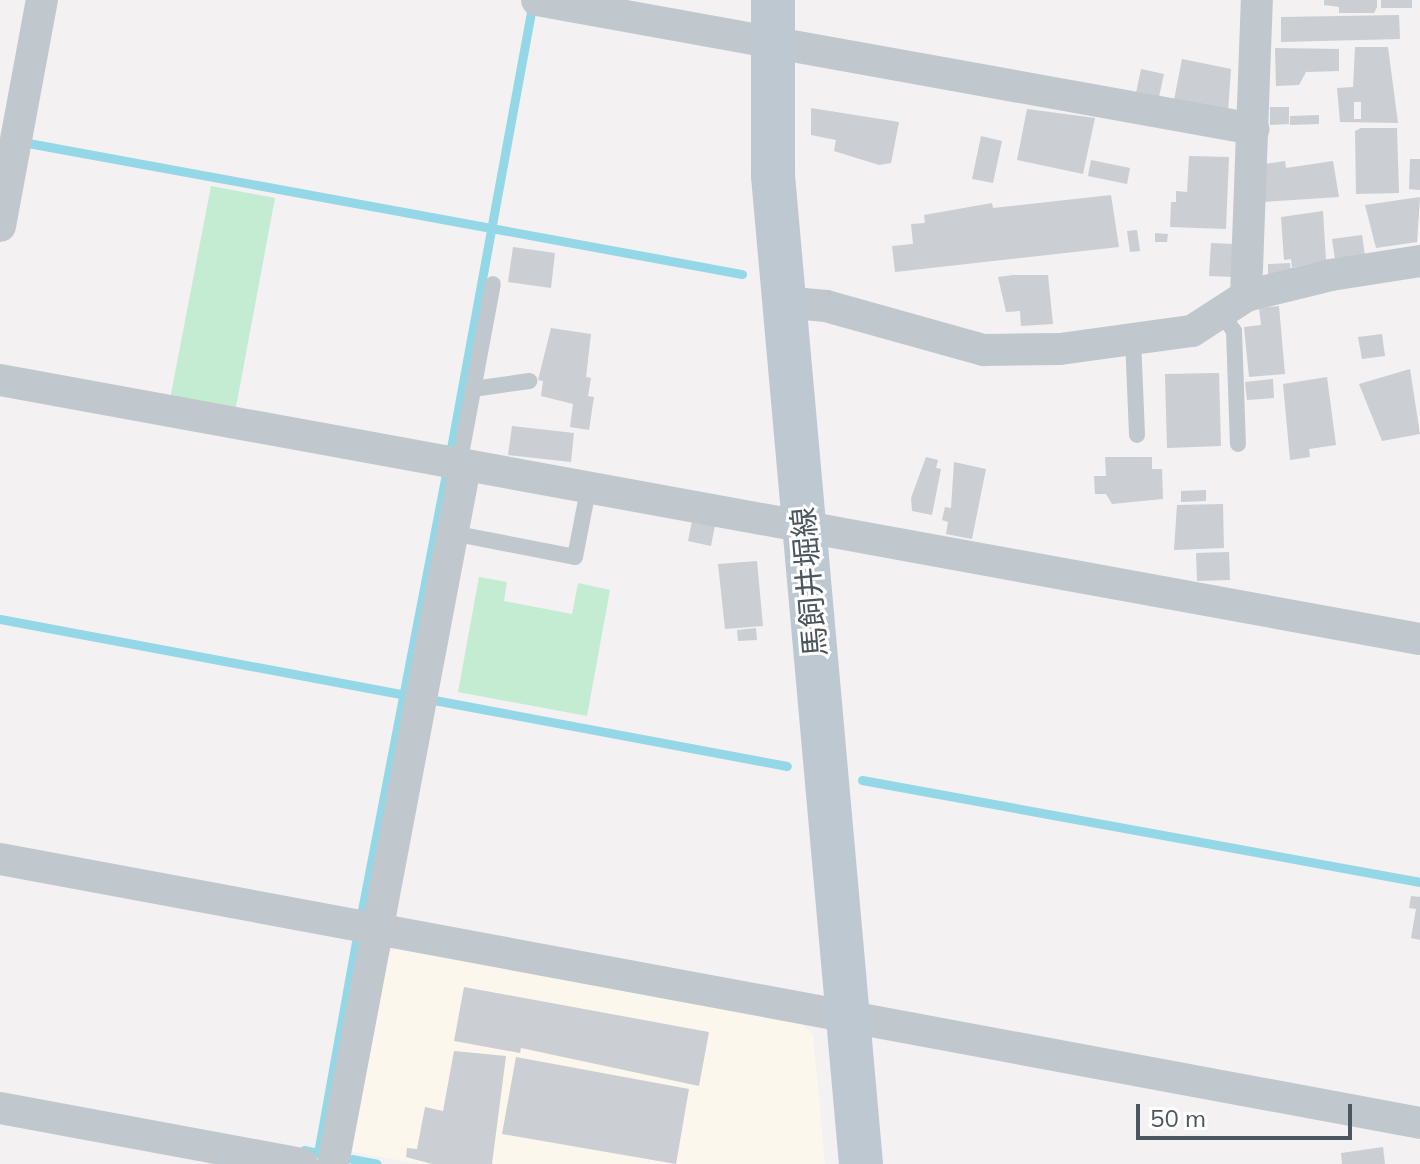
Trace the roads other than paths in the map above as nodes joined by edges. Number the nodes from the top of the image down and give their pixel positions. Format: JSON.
{"nodes":[{"id":1,"x":42,"y":0,"type":"edge"},
{"id":2,"x":537,"y":0,"type":"edge"},
{"id":3,"x":773,"y":0,"type":"edge"},
{"id":4,"x":1257,"y":0,"type":"edge"},
{"id":5,"x":769,"y":43,"type":"junction"},
{"id":6,"x":1253,"y":129,"type":"junction"},
{"id":7,"x":0,"y":226,"type":"edge"},
{"id":8,"x":1420,"y":261,"type":"edge"},
{"id":9,"x":493,"y":284,"type":"dead end"},
{"id":10,"x":783,"y":302,"type":"junction"},
{"id":11,"x":1234,"y":306,"type":"junction"},
{"id":12,"x":1133,"y":339,"type":"junction"},
{"id":13,"x":0,"y":380,"type":"edge"},
{"id":14,"x":529,"y":381,"type":"dead end"},
{"id":15,"x":473,"y":389,"type":"junction"},
{"id":16,"x":1137,"y":435,"type":"dead end"},
{"id":17,"x":1238,"y":444,"type":"dead end"},
{"id":18,"x":462,"y":466,"type":"junction"},
{"id":19,"x":588,"y":490,"type":"junction"},
{"id":20,"x":803,"y":530,"type":"junction"},
{"id":21,"x":452,"y":533,"type":"junction"},
{"id":22,"x":1420,"y":639,"type":"edge"},
{"id":23,"x":0,"y":859,"type":"edge"},
{"id":24,"x":377,"y":930,"type":"junction"},
{"id":25,"x":850,"y":1019,"type":"junction"},
{"id":26,"x":0,"y":1108,"type":"edge"},
{"id":27,"x":1420,"y":1123,"type":"edge"},
{"id":28,"x":302,"y":1164,"type":"edge"},
{"id":29,"x":333,"y":1164,"type":"edge"},
{"id":30,"x":861,"y":1164,"type":"edge"}],
"edges":[{"from":1,"to":7,"type":"street"},
{"from":2,"to":5,"type":"street"},
{"from":3,"to":5,"type":"main road","name":"馬飼井堀線"},
{"from":4,"to":6,"type":"street"},
{"from":5,"to":6,"type":"street"},
{"from":5,"to":10,"type":"main road","name":"馬飼井堀線"},
{"from":6,"to":11,"type":"street"},
{"from":8,"to":11,"type":"street"},
{"from":9,"to":15,"type":"lane"},
{"from":10,"to":12,"type":"street"},
{"from":10,"to":20,"type":"main road","name":"馬飼井堀線"},
{"from":11,"to":12,"type":"street"},
{"from":11,"to":17,"type":"lane"},
{"from":12,"to":16,"type":"lane"},
{"from":13,"to":18,"type":"street"},
{"from":14,"to":15,"type":"lane"},
{"from":15,"to":18,"type":"lane"},
{"from":18,"to":19,"type":"street"},
{"from":18,"to":21,"type":"street"},
{"from":19,"to":20,"type":"street"},
{"from":19,"to":21,"type":"lane"},
{"from":20,"to":22,"type":"street"},
{"from":20,"to":25,"type":"main road","name":"馬飼井堀線"},
{"from":21,"to":24,"type":"street"},
{"from":23,"to":24,"type":"street"},
{"from":24,"to":25,"type":"street"},
{"from":24,"to":29,"type":"street"},
{"from":25,"to":27,"type":"street"},
{"from":25,"to":30,"type":"main road","name":"馬飼井堀線"},
{"from":26,"to":28,"type":"street"}]}
